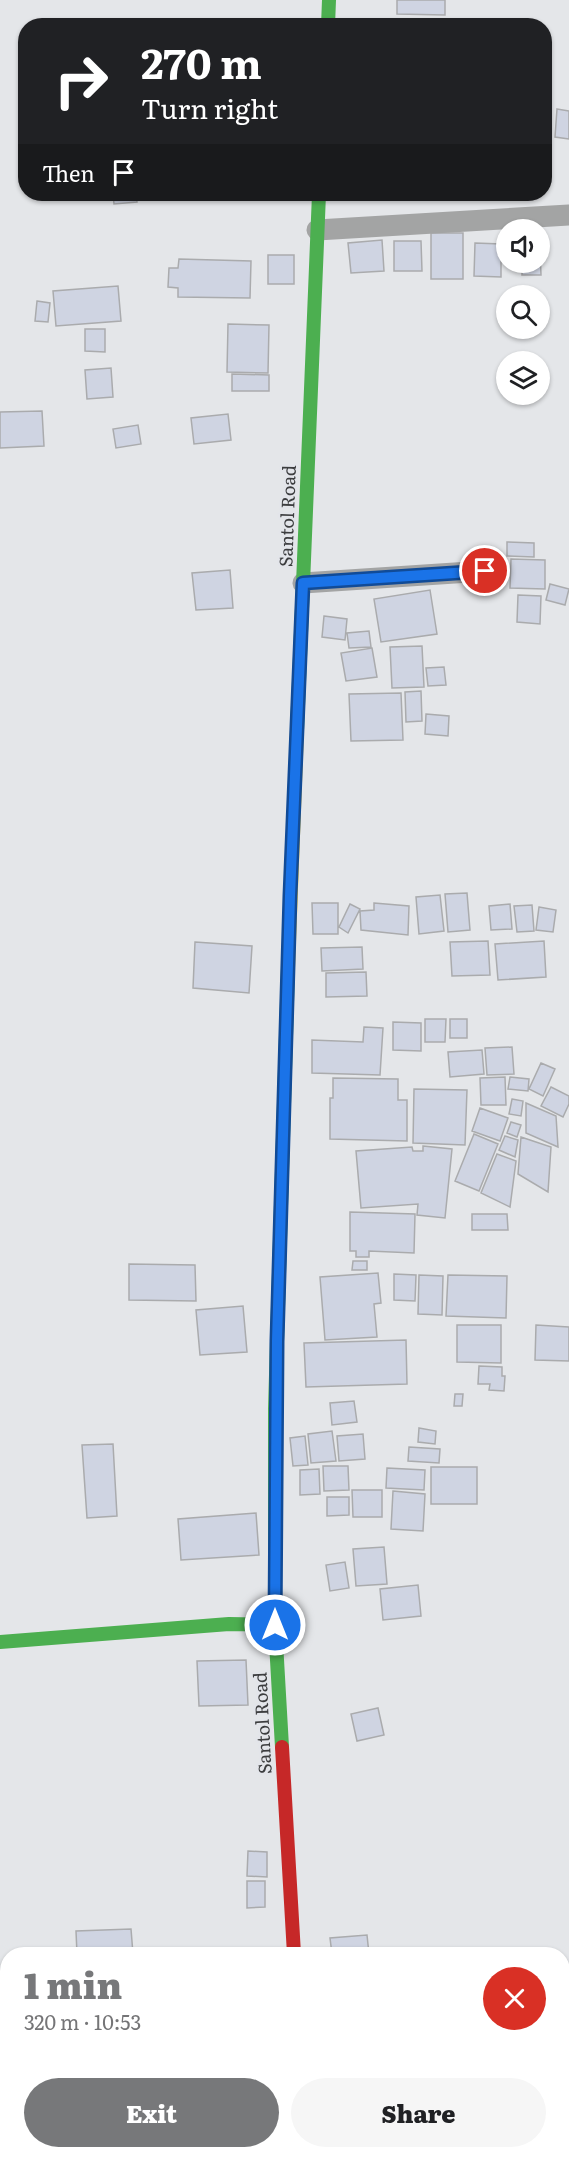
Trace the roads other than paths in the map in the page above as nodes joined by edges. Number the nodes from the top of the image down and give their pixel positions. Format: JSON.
{"nodes":[{"id":1,"x":329,"y":0,"type":"edge"},
{"id":2,"x":328,"y":18,"type":"edge"},
{"id":3,"x":319,"y":201,"type":"edge"},
{"id":4,"x":569,"y":215,"type":"edge"},
{"id":5,"x":317,"y":230,"type":"junction"},
{"id":6,"x":485,"y":571,"type":"dead end"},
{"id":7,"x":303,"y":583,"type":"junction"},
{"id":8,"x":275,"y":1625,"type":"junction"},
{"id":9,"x":0,"y":1642,"type":"edge"},
{"id":10,"x":294,"y":1947,"type":"edge"}],
"edges":[{"from":1,"to":2,"type":"main road"},
{"from":3,"to":5,"type":"main road","name":"Santol Road"},
{"from":4,"to":5,"type":"street"},
{"from":5,"to":7,"type":"main road","name":"Santol Road"},
{"from":6,"to":7,"type":"street"},
{"from":7,"to":8,"type":"main road","name":"Santol Road"},
{"from":8,"to":9,"type":"main road"},
{"from":8,"to":10,"type":"main road","name":"Santol Road"}]}
